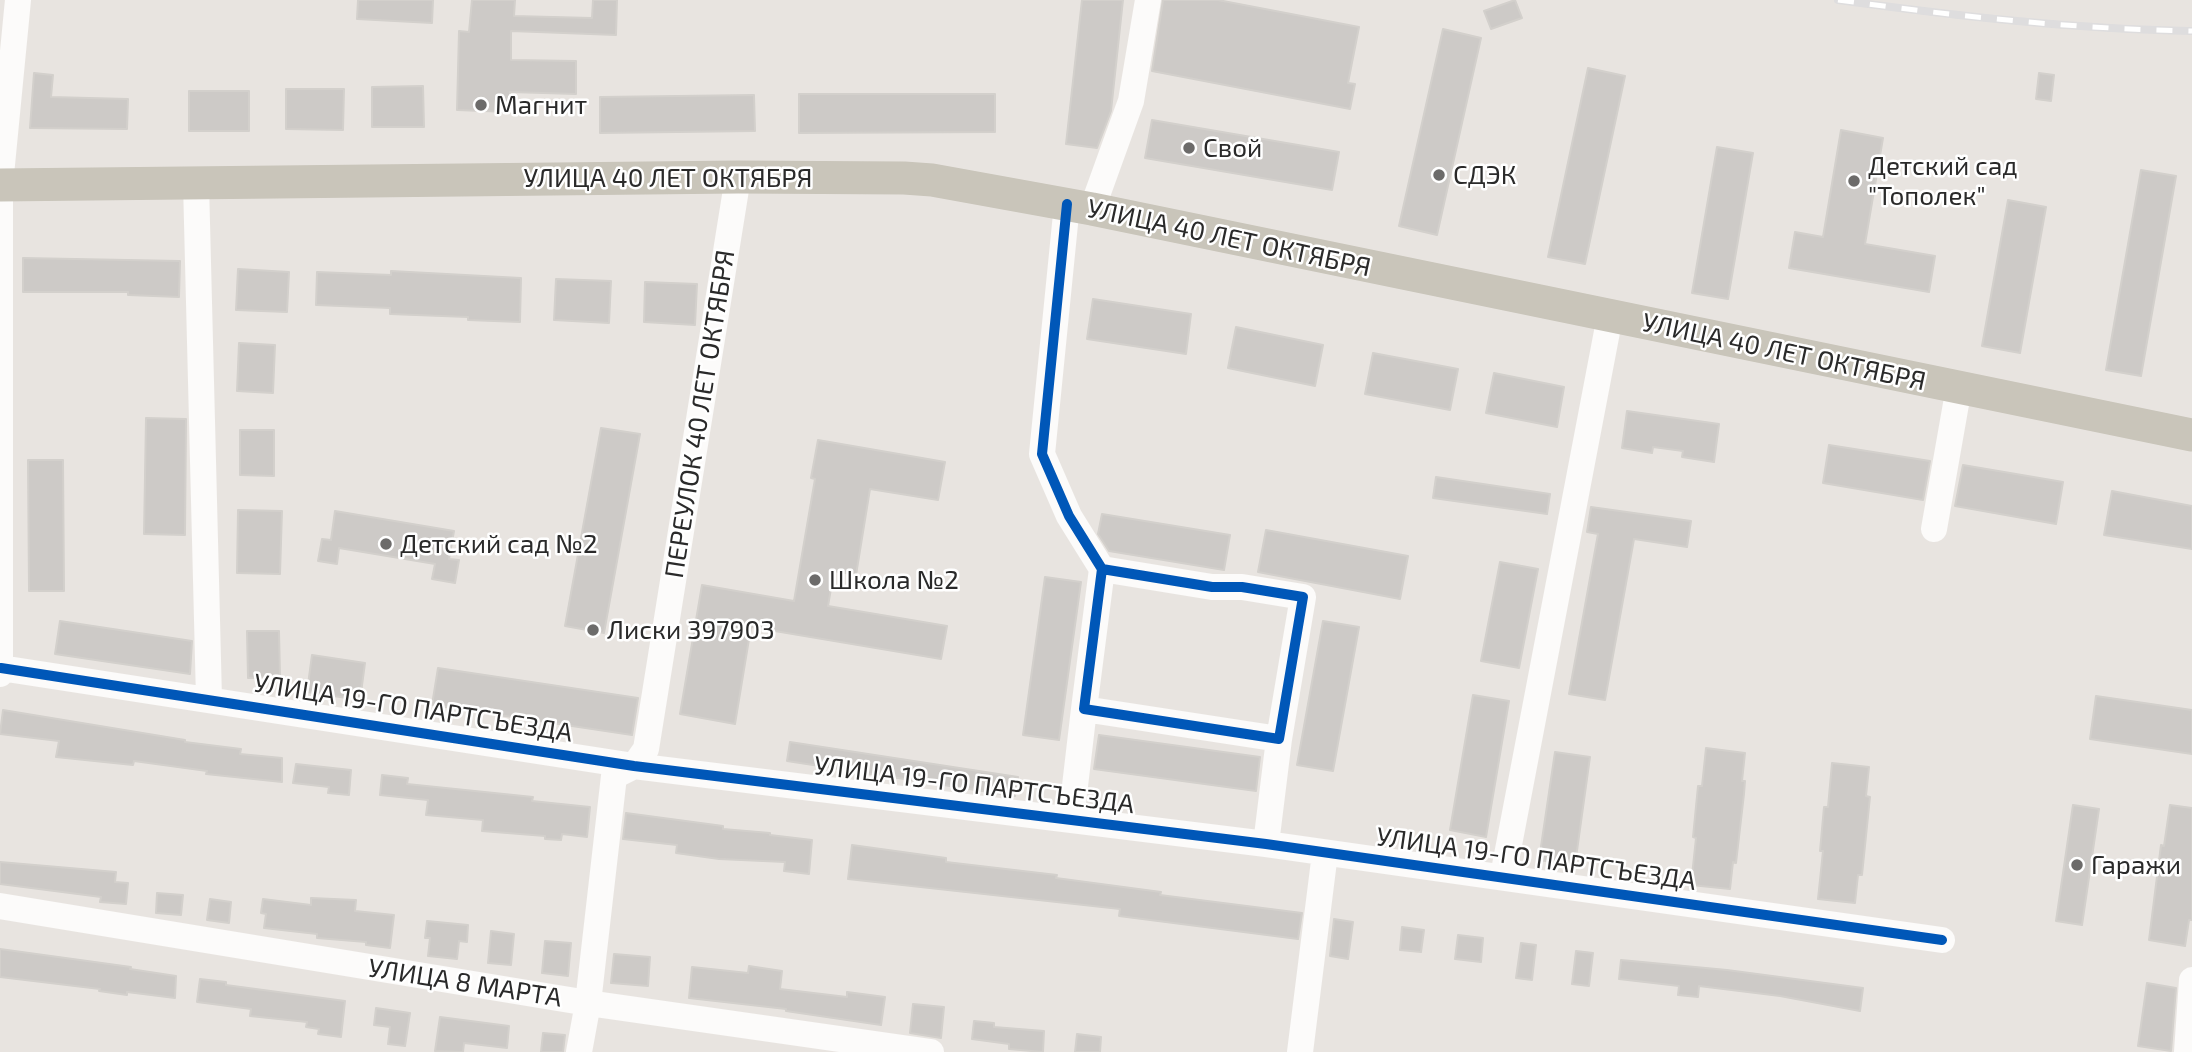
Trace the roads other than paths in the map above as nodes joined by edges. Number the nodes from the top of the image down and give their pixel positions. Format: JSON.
{"nodes":[{"id":1,"x":18,"y":0,"type":"edge"},
{"id":2,"x":1148,"y":0,"type":"edge"},
{"id":3,"x":738,"y":177,"type":"junction"},
{"id":4,"x":196,"y":183,"type":"junction"},
{"id":5,"x":0,"y":185,"type":"edge"},
{"id":6,"x":1080,"y":207,"type":"junction"},
{"id":7,"x":1610,"y":316,"type":"junction"},
{"id":8,"x":1959,"y":387,"type":"junction"},
{"id":9,"x":2192,"y":435,"type":"edge"},
{"id":10,"x":1934,"y":529,"type":"dead end"},
{"id":11,"x":1102,"y":569,"type":"junction"},
{"id":12,"x":1,"y":671,"type":"edge"},
{"id":13,"x":209,"y":699,"type":"junction"},
{"id":14,"x":1084,"y":709,"type":"junction"},
{"id":15,"x":1279,"y":739,"type":"junction"},
{"id":16,"x":634,"y":766,"type":"junction"},
{"id":17,"x":1071,"y":820,"type":"junction"},
{"id":18,"x":1266,"y":844,"type":"junction"},
{"id":19,"x":1325,"y":853,"type":"junction"},
{"id":20,"x":1503,"y":876,"type":"junction"},
{"id":21,"x":0,"y":906,"type":"edge"},
{"id":22,"x":1942,"y":940,"type":"dead end"},
{"id":23,"x":2192,"y":980,"type":"edge"},
{"id":24,"x":588,"y":1003,"type":"junction"},
{"id":25,"x":579,"y":1052,"type":"edge"},
{"id":26,"x":931,"y":1052,"type":"edge"},
{"id":27,"x":1300,"y":1052,"type":"edge"},
{"id":28,"x":2187,"y":1052,"type":"edge"}],
"edges":[{"from":1,"to":5,"type":"street"},
{"from":2,"to":6,"type":"street"},
{"from":3,"to":4,"type":"main road","name":"УЛИЦА 40 ЛЕТ ОКТЯБРЯ"},
{"from":3,"to":6,"type":"main road","name":"УЛИЦА 40 ЛЕТ ОКТЯБРЯ"},
{"from":3,"to":16,"type":"street","name":"ПЕРЕУЛОК 40 ЛЕТ ОКТЯБРЯ"},
{"from":4,"to":5,"type":"main road","name":"УЛИЦА 40 ЛЕТ ОКТЯБРЯ"},
{"from":4,"to":13,"type":"street"},
{"from":5,"to":12,"type":"street"},
{"from":6,"to":7,"type":"main road","name":"УЛИЦА 40 ЛЕТ ОКТЯБРЯ"},
{"from":6,"to":11,"type":"street"},
{"from":7,"to":8,"type":"main road","name":"УЛИЦА 40 ЛЕТ ОКТЯБРЯ"},
{"from":7,"to":20,"type":"street"},
{"from":8,"to":9,"type":"main road","name":"УЛИЦА 40 ЛЕТ ОКТЯБРЯ"},
{"from":8,"to":10,"type":"street"},
{"from":11,"to":14,"type":"street"},
{"from":11,"to":15,"type":"street"},
{"from":12,"to":13,"type":"street","name":"УЛИЦА 19-ГО ПАРТСЪЕЗДА"},
{"from":13,"to":16,"type":"street","name":"УЛИЦА 19-ГО ПАРТСЪЕЗДА"},
{"from":14,"to":15,"type":"street"},
{"from":14,"to":17,"type":"street"},
{"from":15,"to":18,"type":"street"},
{"from":16,"to":17,"type":"street","name":"УЛИЦА 19-ГО ПАРТСЪЕЗДА"},
{"from":16,"to":24,"type":"street","name":"ПЕРЕУЛОК 40 ЛЕТ ОКТЯБРЯ"},
{"from":17,"to":18,"type":"street","name":"УЛИЦА 19-ГО ПАРТСЪЕЗДА"},
{"from":18,"to":19,"type":"street","name":"УЛИЦА 19-ГО ПАРТСЪЕЗДА"},
{"from":19,"to":20,"type":"street","name":"УЛИЦА 19-ГО ПАРТСЪЕЗДА"},
{"from":19,"to":27,"type":"street"},
{"from":20,"to":22,"type":"street","name":"УЛИЦА 19-ГО ПАРТСЪЕЗДА"},
{"from":21,"to":24,"type":"street","name":"УЛИЦА 8 МАРТА"},
{"from":23,"to":28,"type":"street"},
{"from":24,"to":25,"type":"street","name":"ПЕРЕУЛОК 40 ЛЕТ ОКТЯБРЯ"},
{"from":24,"to":26,"type":"street","name":"УЛИЦА 8 МАРТА"}]}
